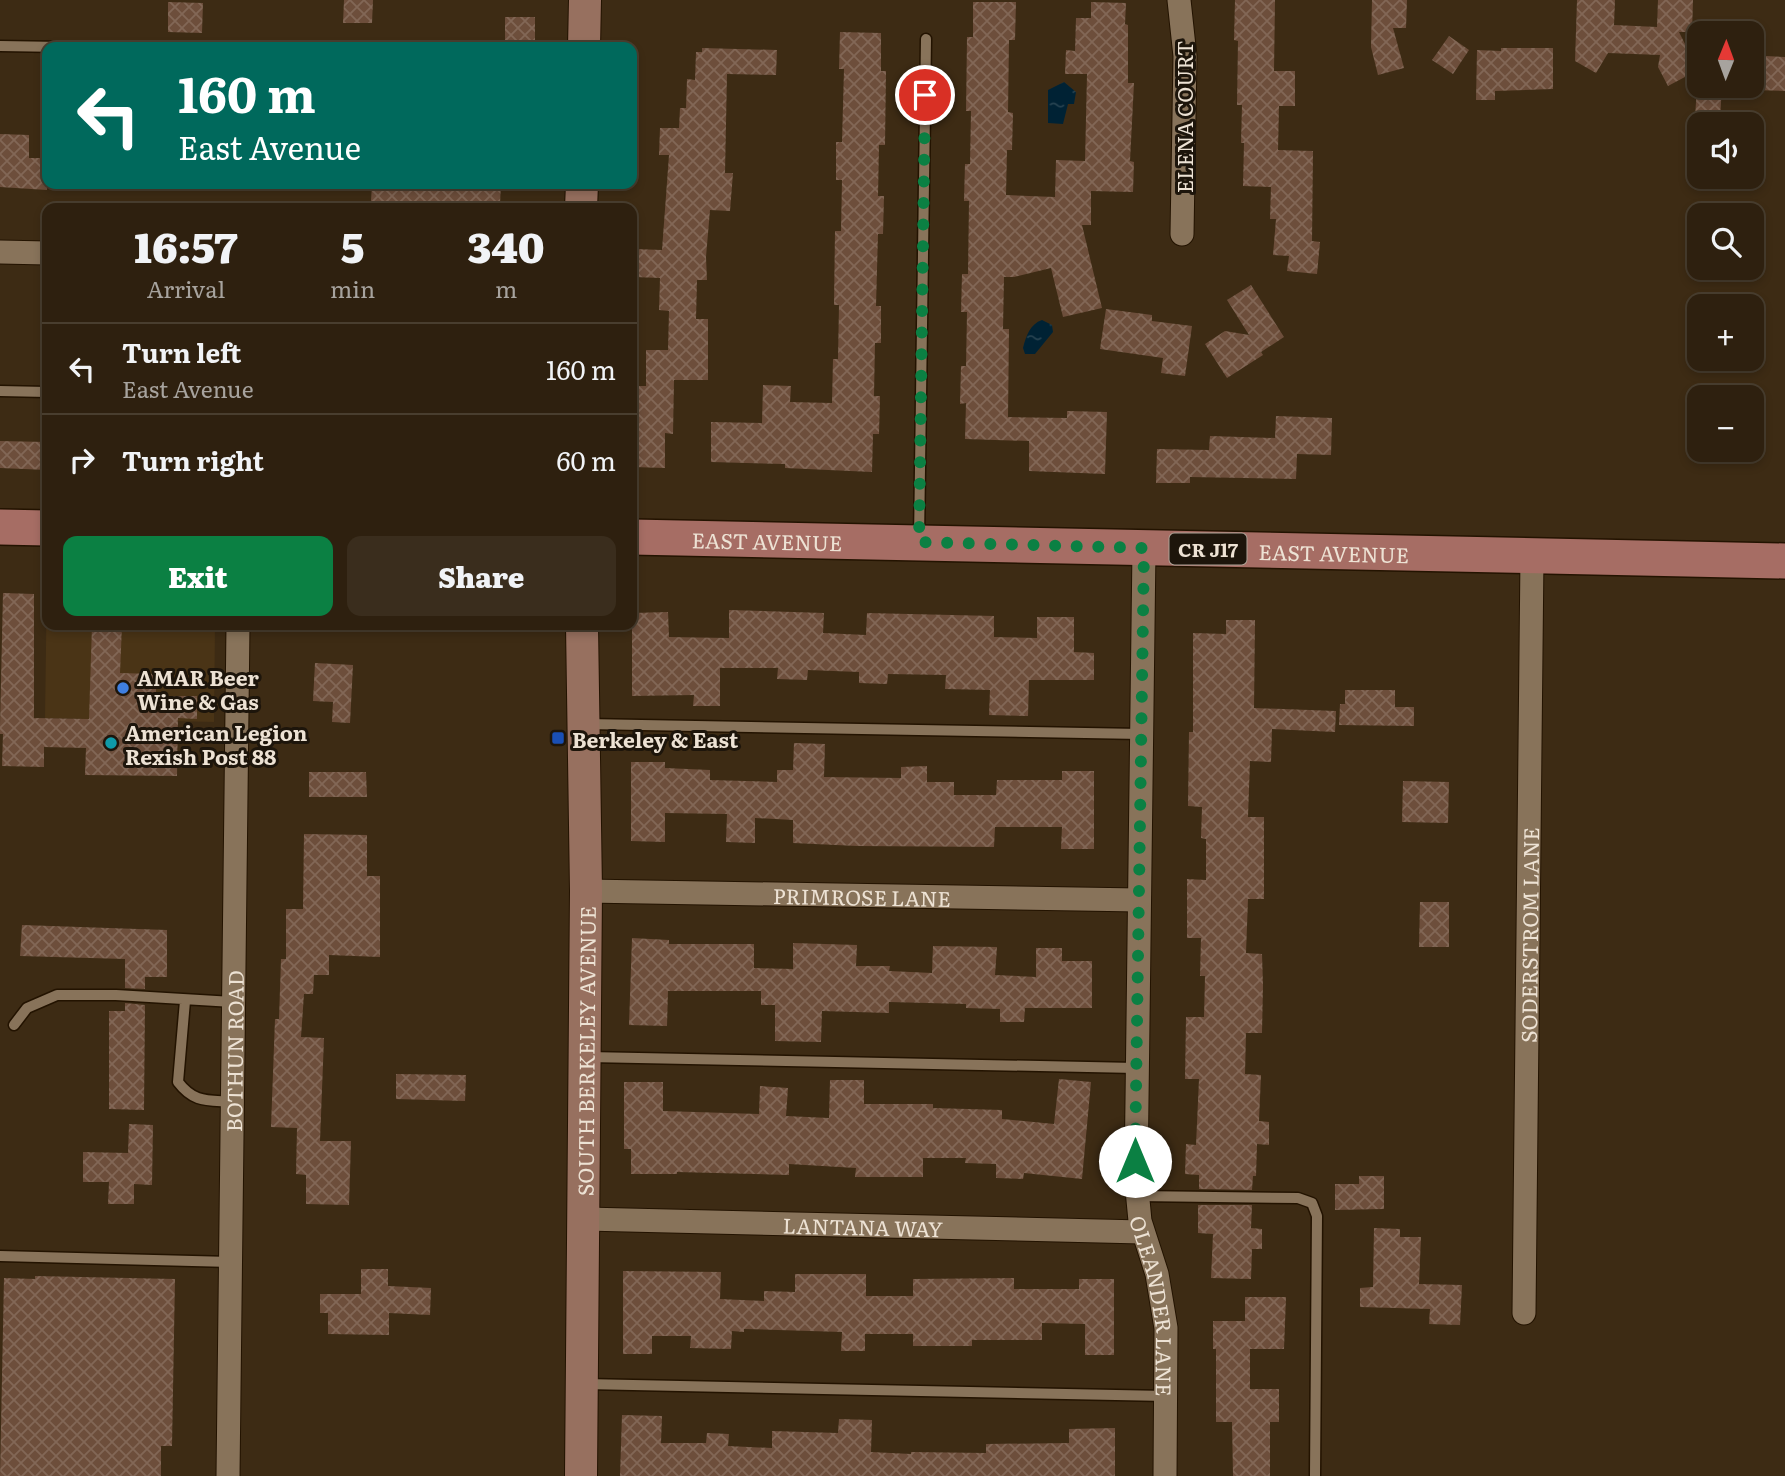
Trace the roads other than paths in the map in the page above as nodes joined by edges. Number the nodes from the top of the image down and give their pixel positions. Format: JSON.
{"nodes":[{"id":1,"x":585,"y":0,"type":"edge"},
{"id":2,"x":1180,"y":0,"type":"edge"},
{"id":3,"x":926,"y":39,"type":"dead end"},
{"id":4,"x":584,"y":42,"type":"edge"},
{"id":5,"x":0,"y":46,"type":"edge"},
{"id":6,"x":42,"y":47,"type":"edge"},
{"id":7,"x":1182,"y":234,"type":"dead end"},
{"id":8,"x":0,"y":252,"type":"edge"},
{"id":9,"x":42,"y":253,"type":"edge"},
{"id":10,"x":0,"y":391,"type":"edge"},
{"id":11,"x":42,"y":392,"type":"edge"},
{"id":12,"x":0,"y":527,"type":"edge"},
{"id":13,"x":42,"y":528,"type":"edge"},
{"id":14,"x":637,"y":537,"type":"edge"},
{"id":15,"x":919,"y":542,"type":"junction"},
{"id":16,"x":1144,"y":548,"type":"junction"},
{"id":17,"x":1532,"y":555,"type":"junction"},
{"id":18,"x":1785,"y":561,"type":"edge"},
{"id":19,"x":238,"y":630,"type":"edge"},
{"id":20,"x":582,"y":630,"type":"edge"},
{"id":21,"x":584,"y":724,"type":"junction"},
{"id":22,"x":1141,"y":734,"type":"junction"},
{"id":23,"x":586,"y":891,"type":"junction"},
{"id":24,"x":1139,"y":900,"type":"junction"},
{"id":25,"x":185,"y":1001,"type":"junction"},
{"id":26,"x":233,"y":1002,"type":"junction"},
{"id":27,"x":14,"y":1025,"type":"dead end"},
{"id":28,"x":585,"y":1057,"type":"junction"},
{"id":29,"x":1136,"y":1068,"type":"junction"},
{"id":30,"x":232,"y":1102,"type":"junction"},
{"id":31,"x":1137,"y":1196,"type":"junction"},
{"id":32,"x":585,"y":1219,"type":"junction"},
{"id":33,"x":1142,"y":1231,"type":"junction"},
{"id":34,"x":0,"y":1256,"type":"edge"},
{"id":35,"x":230,"y":1262,"type":"junction"},
{"id":36,"x":1524,"y":1313,"type":"dead end"},
{"id":37,"x":582,"y":1384,"type":"junction"},
{"id":38,"x":1166,"y":1396,"type":"junction"},
{"id":39,"x":228,"y":1476,"type":"edge"},
{"id":40,"x":581,"y":1476,"type":"edge"},
{"id":41,"x":1165,"y":1476,"type":"edge"},
{"id":42,"x":1315,"y":1476,"type":"edge"}],
"edges":[{"from":1,"to":4,"type":"street"},
{"from":2,"to":7,"type":"street","name":"ELENA COURT"},
{"from":3,"to":15,"type":"lane"},
{"from":5,"to":6,"type":"lane"},
{"from":8,"to":9,"type":"street"},
{"from":10,"to":11,"type":"lane"},
{"from":12,"to":13,"type":"main road"},
{"from":14,"to":15,"type":"main road","name":"EAST AVENUE","number":"CR J17"},
{"from":15,"to":16,"type":"main road","name":"EAST AVENUE","number":"CR J17"},
{"from":16,"to":17,"type":"main road","name":"EAST AVENUE","number":"CR J17"},
{"from":16,"to":22,"type":"street","name":"OLEANDER LANE"},
{"from":17,"to":18,"type":"main road","name":"EAST AVENUE","number":"CR J17"},
{"from":17,"to":36,"type":"street","name":"SODERSTROM LANE"},
{"from":19,"to":26,"type":"street","name":"BOTHUN ROAD"},
{"from":20,"to":21,"type":"street","name":"SOUTH BERKELEY AVENUE"},
{"from":21,"to":22,"type":"lane"},
{"from":21,"to":23,"type":"street","name":"SOUTH BERKELEY AVENUE"},
{"from":22,"to":24,"type":"street","name":"OLEANDER LANE"},
{"from":23,"to":24,"type":"street","name":"PRIMROSE LANE"},
{"from":23,"to":28,"type":"street","name":"SOUTH BERKELEY AVENUE"},
{"from":24,"to":29,"type":"street","name":"OLEANDER LANE"},
{"from":25,"to":26,"type":"lane"},
{"from":25,"to":27,"type":"lane"},
{"from":25,"to":30,"type":"lane"},
{"from":26,"to":30,"type":"street","name":"BOTHUN ROAD"},
{"from":28,"to":29,"type":"lane"},
{"from":28,"to":32,"type":"street","name":"SOUTH BERKELEY AVENUE"},
{"from":29,"to":31,"type":"street","name":"OLEANDER LANE"},
{"from":30,"to":35,"type":"street","name":"BOTHUN ROAD"},
{"from":31,"to":33,"type":"street","name":"OLEANDER LANE"},
{"from":31,"to":42,"type":"lane"},
{"from":32,"to":33,"type":"street","name":"LANTANA WAY"},
{"from":32,"to":37,"type":"street","name":"SOUTH BERKELEY AVENUE"},
{"from":33,"to":38,"type":"street","name":"OLEANDER LANE"},
{"from":34,"to":35,"type":"lane"},
{"from":35,"to":39,"type":"street","name":"BOTHUN ROAD"},
{"from":37,"to":38,"type":"lane"},
{"from":37,"to":40,"type":"street","name":"SOUTH BERKELEY AVENUE"},
{"from":38,"to":41,"type":"street","name":"OLEANDER LANE"}]}
